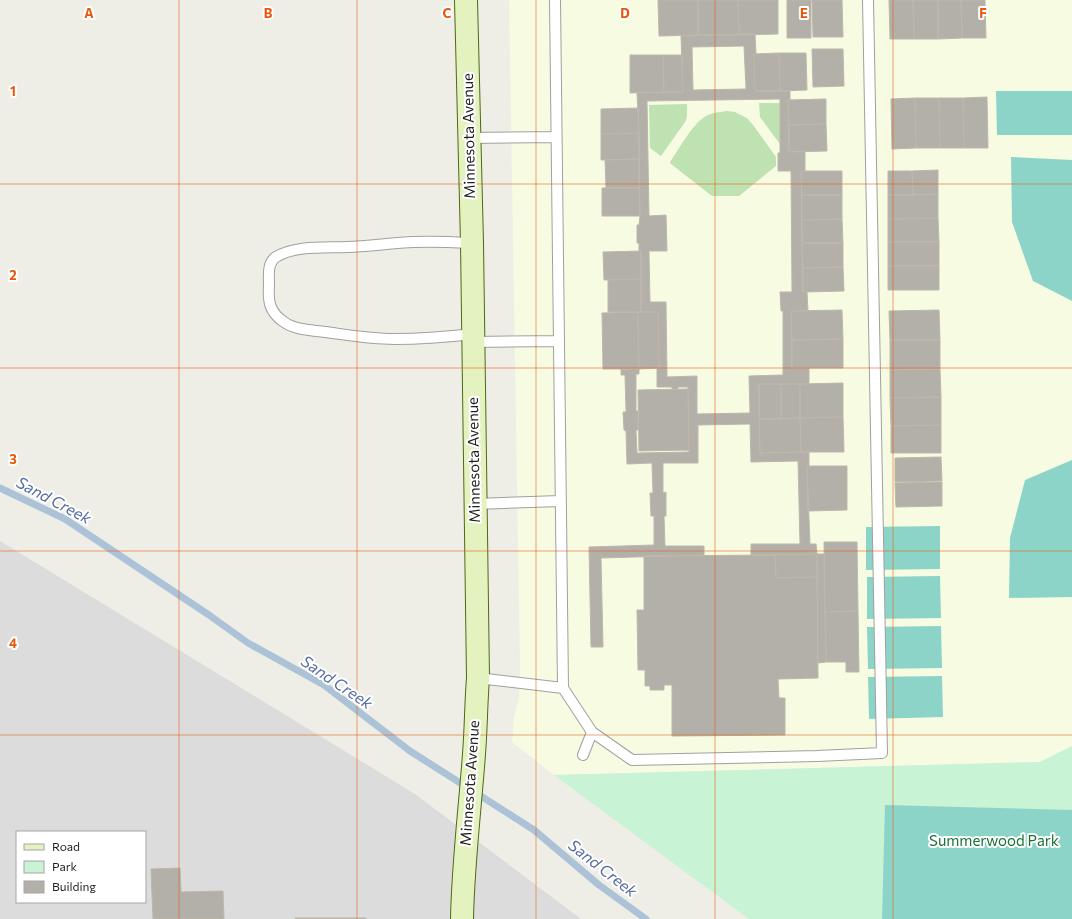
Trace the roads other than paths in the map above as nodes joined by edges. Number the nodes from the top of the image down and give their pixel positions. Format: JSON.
{"nodes":[{"id":1,"x":466,"y":0,"type":"edge"},
{"id":2,"x":555,"y":0,"type":"edge"},
{"id":3,"x":868,"y":0,"type":"edge"},
{"id":4,"x":556,"y":137,"type":"junction"},
{"id":5,"x":469,"y":138,"type":"junction"},
{"id":6,"x":472,"y":242,"type":"junction"},
{"id":7,"x":473,"y":338,"type":"junction"},
{"id":8,"x":559,"y":341,"type":"junction"},
{"id":9,"x":560,"y":501,"type":"junction"},
{"id":10,"x":475,"y":504,"type":"junction"},
{"id":11,"x":478,"y":678,"type":"junction"},
{"id":12,"x":563,"y":688,"type":"junction"},
{"id":13,"x":592,"y":732,"type":"junction"},
{"id":14,"x":583,"y":755,"type":"dead end"},
{"id":15,"x":462,"y":919,"type":"edge"}],
"edges":[{"from":1,"to":5,"type":"street","name":"Minnesota Avenue"},
{"from":2,"to":4,"type":"lane"},
{"from":3,"to":13,"type":"lane"},
{"from":4,"to":5,"type":"lane"},
{"from":4,"to":8,"type":"lane"},
{"from":5,"to":6,"type":"street","name":"Minnesota Avenue"},
{"from":6,"to":7,"type":"street","name":"Minnesota Avenue"},
{"from":6,"to":7,"type":"lane"},
{"from":7,"to":8,"type":"lane"},
{"from":7,"to":10,"type":"street","name":"Minnesota Avenue"},
{"from":8,"to":9,"type":"lane"},
{"from":9,"to":10,"type":"lane"},
{"from":9,"to":12,"type":"lane"},
{"from":10,"to":11,"type":"street","name":"Minnesota Avenue"},
{"from":11,"to":12,"type":"lane"},
{"from":11,"to":15,"type":"street","name":"Minnesota Avenue"},
{"from":12,"to":13,"type":"lane"},
{"from":13,"to":14,"type":"lane"}]}
